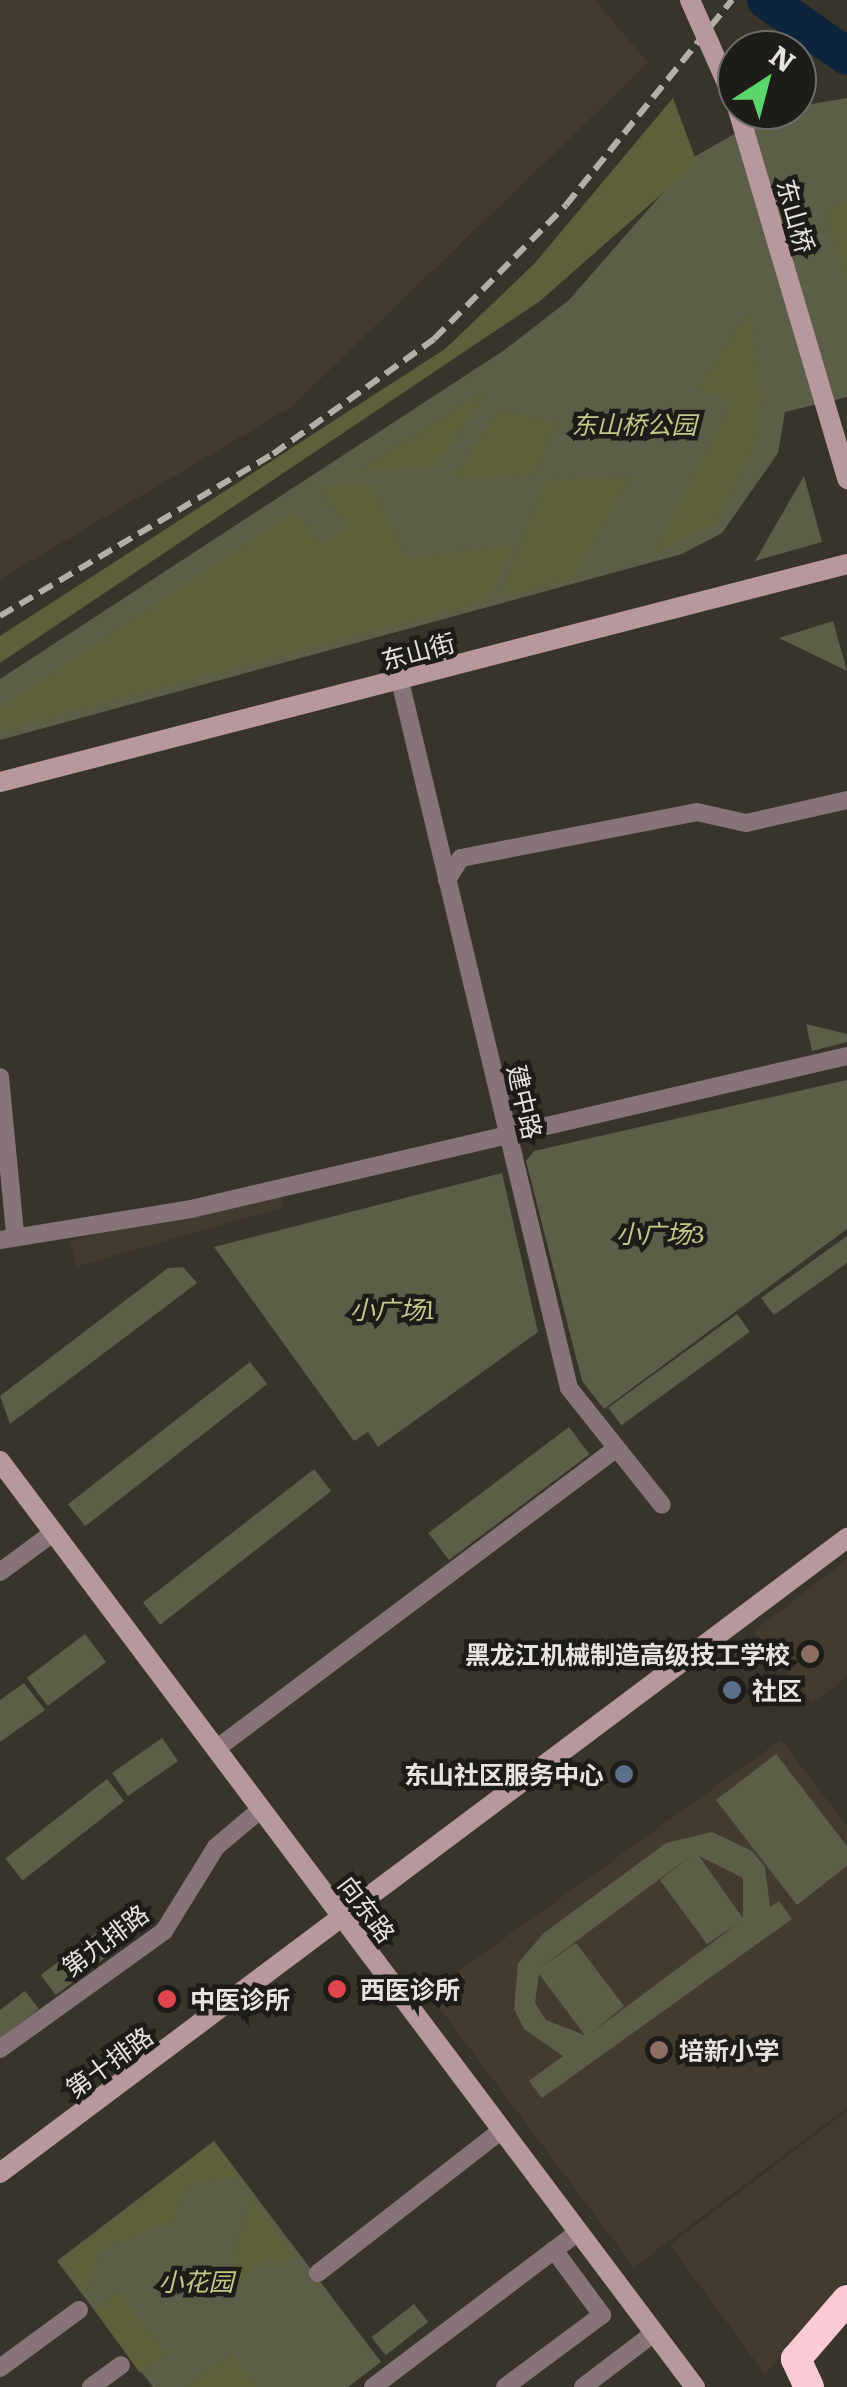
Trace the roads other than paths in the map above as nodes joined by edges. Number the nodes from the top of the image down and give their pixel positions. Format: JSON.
{"nodes":[{"id":1,"x":690,"y":0,"type":"edge"},
{"id":2,"x":717,"y":61,"type":"edge"},
{"id":3,"x":744,"y":130,"type":"edge"},
{"id":4,"x":847,"y":479,"type":"edge"},
{"id":5,"x":847,"y":564,"type":"edge"},
{"id":6,"x":400,"y":681,"type":"junction"},
{"id":7,"x":0,"y":782,"type":"edge"},
{"id":8,"x":847,"y":800,"type":"edge"},
{"id":9,"x":447,"y":880,"type":"junction"},
{"id":10,"x":847,"y":1056,"type":"edge"},
{"id":11,"x":0,"y":1076,"type":"edge"},
{"id":12,"x":507,"y":1136,"type":"junction"},
{"id":13,"x":7,"y":1237,"type":"edge"},
{"id":14,"x":616,"y":1449,"type":"junction"},
{"id":15,"x":0,"y":1461,"type":"edge"},
{"id":16,"x":662,"y":1505,"type":"dead end"},
{"id":17,"x":54,"y":1532,"type":"junction"},
{"id":18,"x":847,"y":1538,"type":"edge"},
{"id":19,"x":0,"y":1572,"type":"edge"},
{"id":20,"x":216,"y":1750,"type":"junction"},
{"id":21,"x":260,"y":1809,"type":"junction"},
{"id":22,"x":344,"y":1921,"type":"junction"},
{"id":23,"x":0,"y":2049,"type":"edge"},
{"id":24,"x":502,"y":2130,"type":"junction"},
{"id":25,"x":0,"y":2173,"type":"edge"},
{"id":26,"x":578,"y":2232,"type":"junction"},
{"id":27,"x":554,"y":2250,"type":"junction"},
{"id":28,"x":318,"y":2273,"type":"dead end"},
{"id":29,"x":847,"y":2300,"type":"edge"},
{"id":30,"x":78,"y":2310,"type":"dead end"},
{"id":31,"x":654,"y":2333,"type":"junction"},
{"id":32,"x":121,"y":2365,"type":"dead end"},
{"id":33,"x":0,"y":2368,"type":"edge"},
{"id":34,"x":91,"y":2387,"type":"edge"},
{"id":35,"x":372,"y":2387,"type":"edge"},
{"id":36,"x":506,"y":2387,"type":"edge"},
{"id":37,"x":583,"y":2387,"type":"edge"},
{"id":38,"x":694,"y":2387,"type":"edge"},
{"id":39,"x":809,"y":2387,"type":"edge"}],
"edges":[{"from":1,"to":2,"type":"street","name":"东山桥","bridge":true},
{"from":3,"to":4,"type":"street","name":"东山桥"},
{"from":5,"to":6,"type":"street","name":"东山街"},
{"from":6,"to":7,"type":"street","name":"东山街"},
{"from":6,"to":9,"type":"street","name":"建中路"},
{"from":8,"to":9,"type":"street"},
{"from":9,"to":12,"type":"street","name":"建中路"},
{"from":10,"to":12,"type":"street"},
{"from":11,"to":13,"type":"street"},
{"from":12,"to":13,"type":"street"},
{"from":12,"to":14,"type":"street","name":"建中路"},
{"from":14,"to":16,"type":"street","name":"建中路"},
{"from":14,"to":20,"type":"street"},
{"from":15,"to":17,"type":"street","name":"向东路"},
{"from":17,"to":19,"type":"street"},
{"from":17,"to":20,"type":"street","name":"向东路"},
{"from":18,"to":22,"type":"street","name":"第十排路"},
{"from":20,"to":21,"type":"street","name":"向东路"},
{"from":21,"to":22,"type":"street","name":"向东路"},
{"from":21,"to":23,"type":"street","name":"第九排路"},
{"from":22,"to":24,"type":"street","name":"向东路"},
{"from":22,"to":25,"type":"street","name":"第十排路"},
{"from":24,"to":26,"type":"street","name":"向东路"},
{"from":24,"to":28,"type":"street"},
{"from":26,"to":27,"type":"street"},
{"from":26,"to":31,"type":"street","name":"向东路"},
{"from":27,"to":35,"type":"street"},
{"from":27,"to":36,"type":"street"},
{"from":29,"to":39,"type":"highway"},
{"from":30,"to":33,"type":"street"},
{"from":31,"to":37,"type":"street"},
{"from":31,"to":38,"type":"street","name":"向东路"},
{"from":32,"to":34,"type":"street"}]}
